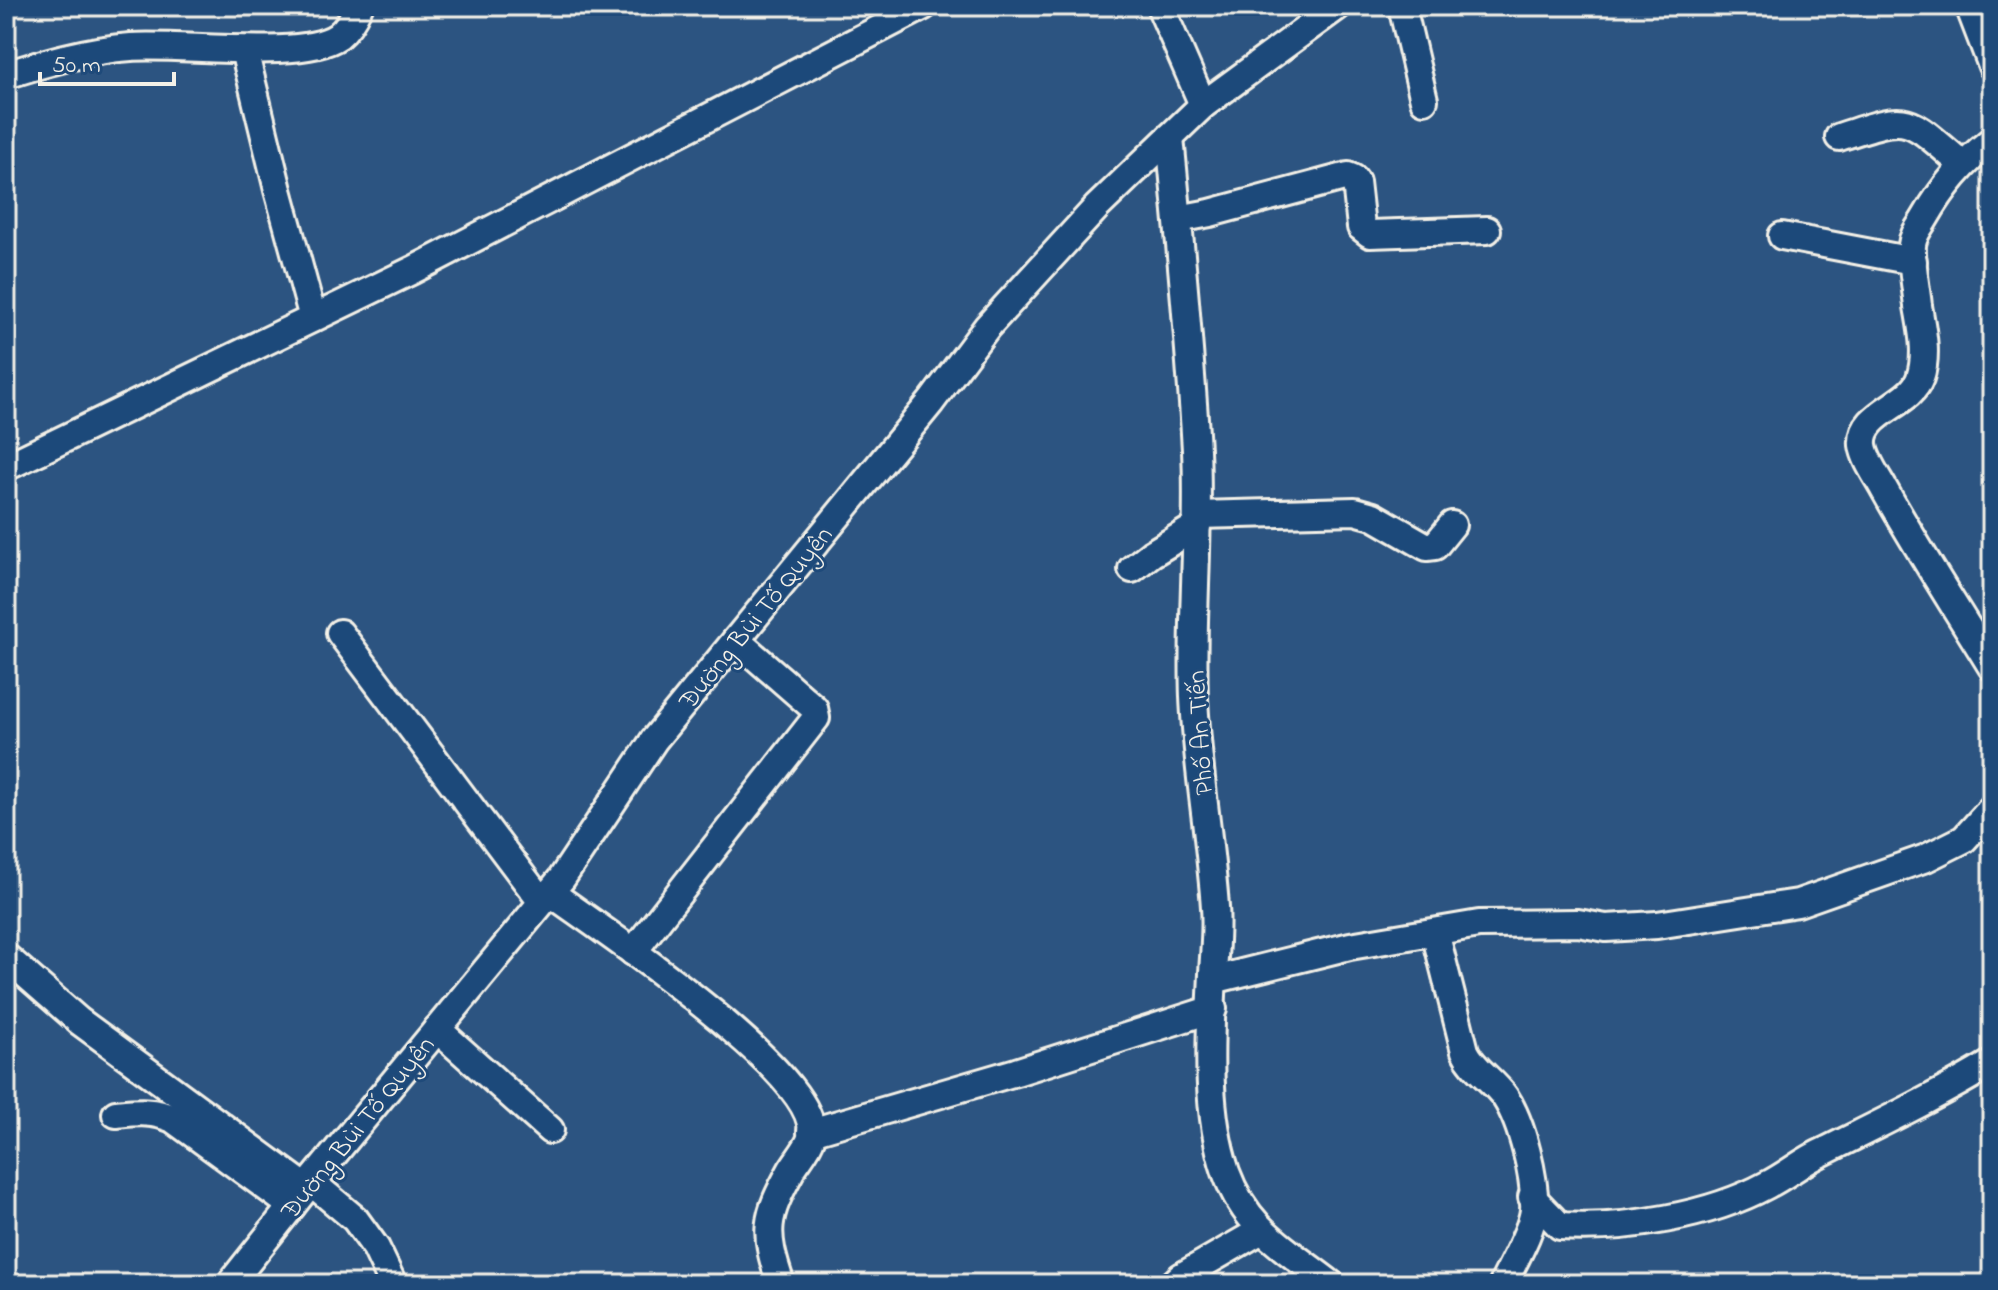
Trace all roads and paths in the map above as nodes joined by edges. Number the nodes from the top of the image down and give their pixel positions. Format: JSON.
{"nodes":[{"id":1,"x":359,"y":6,"type":"edge"},
{"id":2,"x":924,"y":6,"type":"edge"},
{"id":3,"x":1160,"y":6,"type":"edge"},
{"id":4,"x":1338,"y":6,"type":"edge"},
{"id":5,"x":1402,"y":6,"type":"edge"},
{"id":6,"x":1969,"y":6,"type":"edge"},
{"id":7,"x":244,"y":50,"type":"junction"},
{"id":8,"x":1992,"y":66,"type":"edge"},
{"id":9,"x":6,"y":75,"type":"edge"},
{"id":10,"x":1424,"y":100,"type":"dead end"},
{"id":11,"x":1203,"y":105,"type":"junction"},
{"id":12,"x":1170,"y":137,"type":"junction"},
{"id":13,"x":1839,"y":137,"type":"dead end"},
{"id":14,"x":1992,"y":140,"type":"edge"},
{"id":15,"x":1962,"y":164,"type":"junction"},
{"id":16,"x":1178,"y":219,"type":"junction"},
{"id":17,"x":1487,"y":230,"type":"dead end"},
{"id":18,"x":1782,"y":236,"type":"dead end"},
{"id":19,"x":1913,"y":261,"type":"junction"},
{"id":20,"x":313,"y":318,"type":"junction"},
{"id":21,"x":6,"y":467,"type":"edge"},
{"id":22,"x":1197,"y":521,"type":"junction"},
{"id":23,"x":1452,"y":525,"type":"dead end"},
{"id":24,"x":1132,"y":569,"type":"dead end"},
{"id":25,"x":340,"y":633,"type":"dead end"},
{"id":26,"x":736,"y":640,"type":"junction"},
{"id":27,"x":1992,"y":667,"type":"edge"},
{"id":28,"x":1992,"y":808,"type":"edge"},
{"id":29,"x":1983,"y":838,"type":"edge"},
{"id":30,"x":546,"y":898,"type":"junction"},
{"id":31,"x":1435,"y":932,"type":"junction"},
{"id":32,"x":633,"y":952,"type":"junction"},
{"id":33,"x":6,"y":957,"type":"edge"},
{"id":34,"x":1213,"y":980,"type":"junction"},
{"id":35,"x":1213,"y":1009,"type":"junction"},
{"id":36,"x":437,"y":1029,"type":"junction"},
{"id":37,"x":1992,"y":1063,"type":"edge"},
{"id":38,"x":116,"y":1114,"type":"dead end"},
{"id":39,"x":550,"y":1130,"type":"dead end"},
{"id":40,"x":811,"y":1132,"type":"junction"},
{"id":41,"x":303,"y":1192,"type":"junction"},
{"id":42,"x":1532,"y":1197,"type":"junction"},
{"id":43,"x":1260,"y":1231,"type":"junction"},
{"id":44,"x":230,"y":1284,"type":"edge"},
{"id":45,"x":393,"y":1284,"type":"edge"},
{"id":46,"x":781,"y":1284,"type":"edge"},
{"id":47,"x":1173,"y":1284,"type":"edge"},
{"id":48,"x":1331,"y":1284,"type":"edge"},
{"id":49,"x":1503,"y":1284,"type":"edge"}],
"edges":[{"from":1,"to":7,"type":"street"},
{"from":2,"to":20,"type":"street"},
{"from":3,"to":11,"type":"street"},
{"from":4,"to":11,"type":"street","name":"Đường Bùi Tố Quyên"},
{"from":5,"to":10,"type":"street"},
{"from":6,"to":8,"type":"street"},
{"from":7,"to":9,"type":"street"},
{"from":7,"to":20,"type":"street"},
{"from":11,"to":12,"type":"street","name":"Đường Bùi Tố Quyên"},
{"from":12,"to":16,"type":"street","name":"Phố An Tiến"},
{"from":12,"to":26,"type":"street","name":"Đường Bùi Tố Quyên"},
{"from":13,"to":15,"type":"street"},
{"from":14,"to":15,"type":"street"},
{"from":15,"to":19,"type":"street"},
{"from":16,"to":17,"type":"street"},
{"from":16,"to":22,"type":"street","name":"Phố An Tiến"},
{"from":18,"to":19,"type":"street"},
{"from":19,"to":27,"type":"street"},
{"from":20,"to":21,"type":"street"},
{"from":22,"to":23,"type":"street"},
{"from":22,"to":24,"type":"street"},
{"from":22,"to":34,"type":"street","name":"Phố An Tiến"},
{"from":25,"to":30,"type":"street"},
{"from":26,"to":30,"type":"street","name":"Đường Bùi Tố Quyên"},
{"from":26,"to":32,"type":"street"},
{"from":28,"to":29,"type":"street"},
{"from":29,"to":31,"type":"street"},
{"from":30,"to":32,"type":"street"},
{"from":30,"to":36,"type":"street","name":"Đường Bùi Tố Quyên"},
{"from":31,"to":34,"type":"street"},
{"from":31,"to":42,"type":"street"},
{"from":32,"to":40,"type":"street"},
{"from":33,"to":41,"type":"street"},
{"from":34,"to":35,"type":"street","name":"Phố An Tiến"},
{"from":35,"to":40,"type":"street"},
{"from":35,"to":43,"type":"street","name":"Phố An Tiến"},
{"from":36,"to":39,"type":"street"},
{"from":36,"to":41,"type":"street","name":"Đường Bùi Tố Quyên"},
{"from":37,"to":42,"type":"street"},
{"from":38,"to":41,"type":"street"},
{"from":40,"to":46,"type":"street"},
{"from":41,"to":44,"type":"street","name":"Đường Bùi Tố Quyên"},
{"from":41,"to":45,"type":"street"},
{"from":42,"to":49,"type":"street"},
{"from":43,"to":47,"type":"street"},
{"from":43,"to":48,"type":"street","name":"Phố An Tiến"}]}
